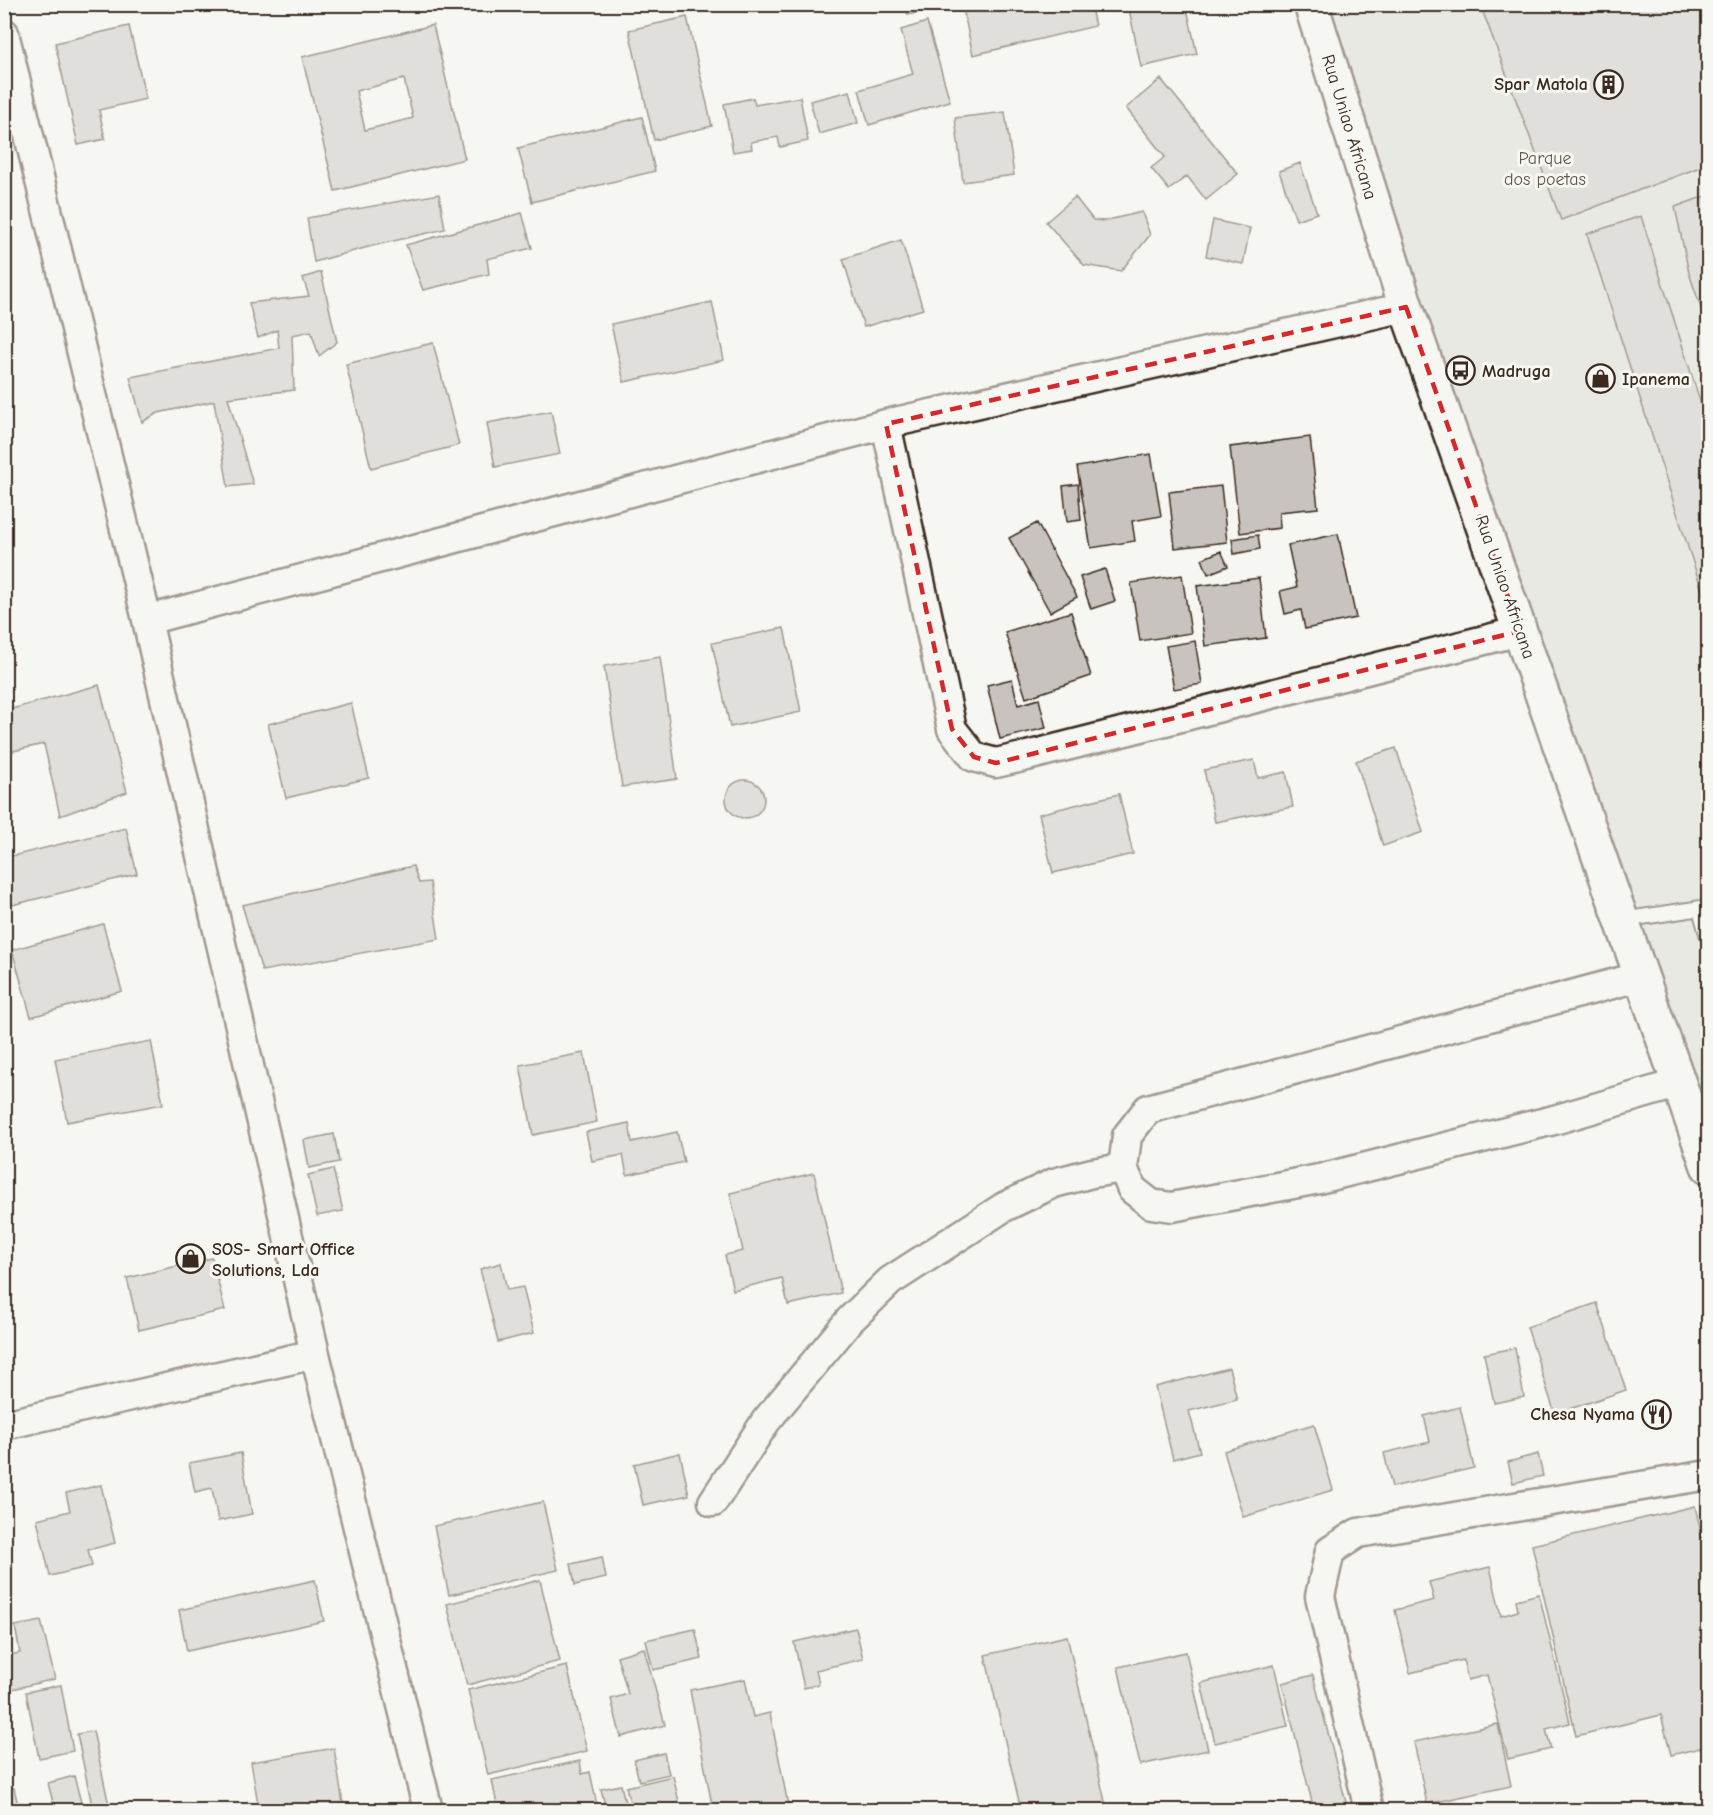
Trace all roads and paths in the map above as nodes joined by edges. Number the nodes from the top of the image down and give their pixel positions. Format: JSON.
{"nodes":[{"id":1,"x":1311,"y":4,"type":"edge"},
{"id":2,"x":4,"y":33,"type":"edge"},
{"id":3,"x":1406,"y":307,"type":"junction"},
{"id":4,"x":886,"y":424,"type":"junction"},
{"id":5,"x":147,"y":620,"type":"junction"},
{"id":6,"x":1520,"y":631,"type":"junction"},
{"id":7,"x":1704,"y":908,"type":"edge"},
{"id":8,"x":1622,"y":920,"type":"junction"},
{"id":9,"x":1708,"y":937,"type":"edge"},
{"id":10,"x":1642,"y":976,"type":"junction"},
{"id":11,"x":1680,"y":1083,"type":"junction"},
{"id":12,"x":1708,"y":1166,"type":"edge"},
{"id":13,"x":1123,"y":1168,"type":"junction"},
{"id":14,"x":315,"y":1354,"type":"junction"},
{"id":15,"x":4,"y":1425,"type":"edge"},
{"id":16,"x":1708,"y":1475,"type":"edge"},
{"id":17,"x":712,"y":1502,"type":"dead end"},
{"id":18,"x":428,"y":1810,"type":"edge"},
{"id":19,"x":1369,"y":1810,"type":"edge"}],
"edges":[{"from":1,"to":3,"type":"main road","name":"Rua Uniao Africana"},
{"from":2,"to":5,"type":"street"},
{"from":3,"to":4,"type":"street"},
{"from":3,"to":6,"type":"main road","name":"Rua Uniao Africana"},
{"from":4,"to":5,"type":"street"},
{"from":4,"to":6,"type":"street"},
{"from":5,"to":14,"type":"street"},
{"from":6,"to":8,"type":"main road","name":"Rua Uniao Africana"},
{"from":7,"to":8,"type":"lane"},
{"from":7,"to":9,"type":"lane"},
{"from":8,"to":10,"type":"main road","name":"Rua Uniao Africana"},
{"from":10,"to":11,"type":"main road","name":"Rua Uniao Africana"},
{"from":10,"to":13,"type":"street"},
{"from":11,"to":12,"type":"main road","name":"Rua Uniao Africana"},
{"from":11,"to":13,"type":"street"},
{"from":13,"to":17,"type":"street"},
{"from":14,"to":15,"type":"street"},
{"from":14,"to":18,"type":"street"},
{"from":16,"to":19,"type":"street"}]}
